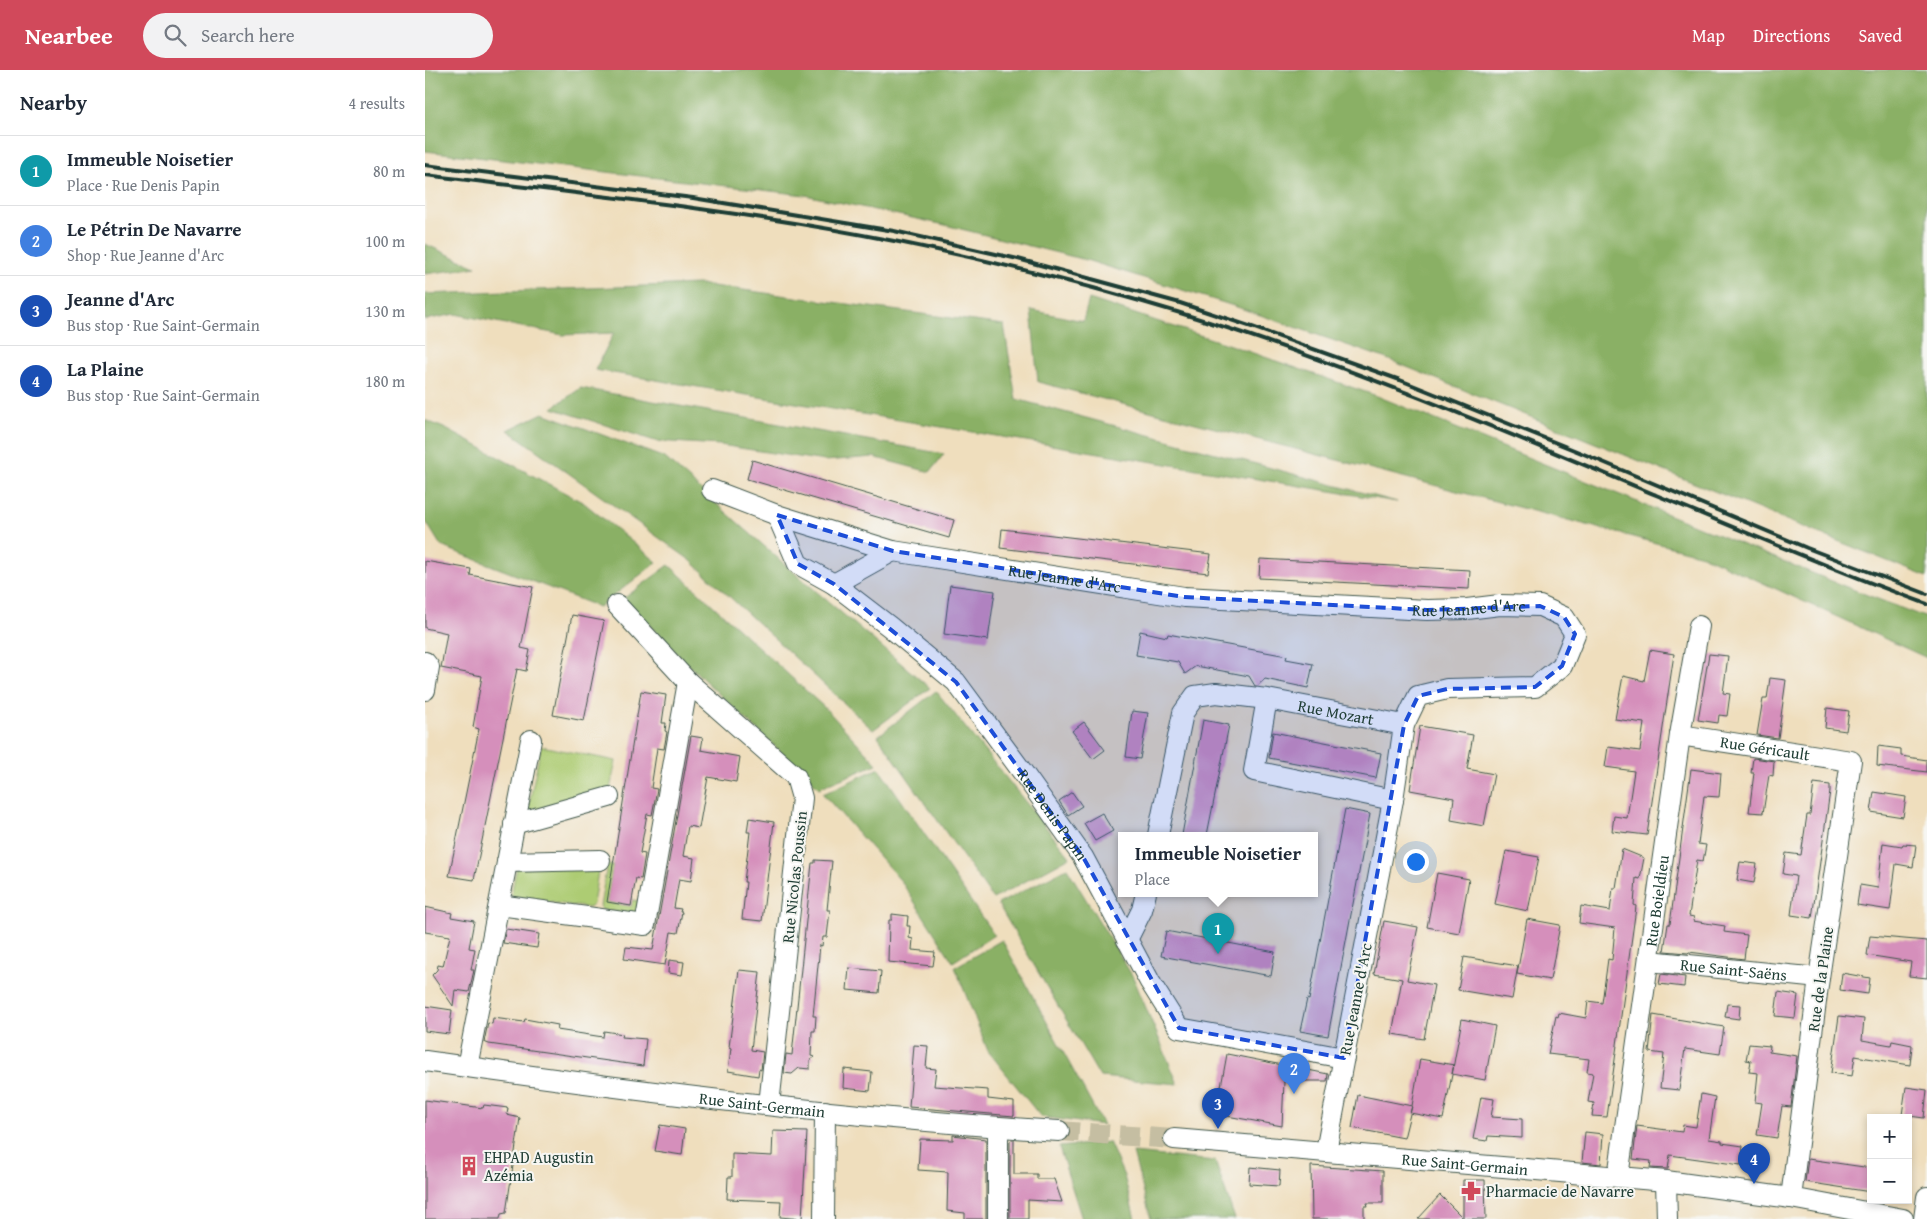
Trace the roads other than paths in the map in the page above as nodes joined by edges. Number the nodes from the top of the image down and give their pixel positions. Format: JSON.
{"nodes":[{"id":1,"x":712,"y":490,"type":"dead end"},
{"id":2,"x":777,"y":515,"type":"junction"},
{"id":3,"x":893,"y":551,"type":"junction"},
{"id":4,"x":834,"y":584,"type":"junction"},
{"id":5,"x":617,"y":605,"type":"dead end"},
{"id":6,"x":1699,"y":626,"type":"dead end"},
{"id":7,"x":425,"y":662,"type":"edge"},
{"id":8,"x":688,"y":682,"type":"junction"},
{"id":9,"x":425,"y":690,"type":"edge"},
{"id":10,"x":1267,"y":699,"type":"junction"},
{"id":11,"x":1404,"y":725,"type":"junction"},
{"id":12,"x":1681,"y":735,"type":"junction"},
{"id":13,"x":531,"y":740,"type":"dead end"},
{"id":14,"x":1851,"y":761,"type":"joint"},
{"id":15,"x":609,"y":797,"type":"dead end"},
{"id":16,"x":1393,"y":800,"type":"junction"},
{"id":17,"x":514,"y":824,"type":"junction"},
{"id":18,"x":1159,"y":832,"type":"edge"},
{"id":19,"x":600,"y":860,"type":"dead end"},
{"id":20,"x":507,"y":862,"type":"junction"},
{"id":21,"x":1145,"y":897,"type":"edge"},
{"id":22,"x":499,"y":904,"type":"junction"},
{"id":23,"x":1127,"y":940,"type":"junction"},
{"id":24,"x":1649,"y":960,"type":"junction"},
{"id":25,"x":1819,"y":978,"type":"junction"},
{"id":26,"x":1344,"y":1058,"type":"junction"},
{"id":27,"x":425,"y":1060,"type":"edge"},
{"id":28,"x":467,"y":1067,"type":"junction"},
{"id":29,"x":769,"y":1105,"type":"junction"},
{"id":30,"x":825,"y":1111,"type":"junction"},
{"id":31,"x":998,"y":1127,"type":"junction"},
{"id":32,"x":1059,"y":1131,"type":"tunnel mouth"},
{"id":33,"x":1174,"y":1139,"type":"tunnel mouth"},
{"id":34,"x":1326,"y":1151,"type":"junction"},
{"id":35,"x":1618,"y":1178,"type":"junction"},
{"id":36,"x":1665,"y":1182,"type":"junction"},
{"id":37,"x":1927,"y":1197,"type":"edge"},
{"id":38,"x":1791,"y":1198,"type":"junction"},
{"id":39,"x":824,"y":1219,"type":"edge"},
{"id":40,"x":998,"y":1219,"type":"edge"},
{"id":41,"x":1667,"y":1219,"type":"edge"},
{"id":42,"x":1903,"y":1219,"type":"edge"},
{"id":43,"x":1924,"y":1219,"type":"edge"}],
"edges":[{"from":1,"to":2,"type":"street","name":"Rue Jeanne d'Arc"},
{"from":2,"to":3,"type":"street","name":"Rue Jeanne d'Arc"},
{"from":2,"to":4,"type":"street","name":"Rue Denis Papin"},
{"from":3,"to":4,"type":"street"},
{"from":3,"to":11,"type":"street","name":"Rue Jeanne d'Arc"},
{"from":4,"to":23,"type":"street","name":"Rue Denis Papin"},
{"from":5,"to":8,"type":"street","name":"Rue Nicolas Poussin"},
{"from":6,"to":12,"type":"street","name":"Rue Boieldieu"},
{"from":7,"to":9,"type":"street"},
{"from":8,"to":22,"type":"street"},
{"from":8,"to":29,"type":"street","name":"Rue Nicolas Poussin"},
{"from":10,"to":11,"type":"street","name":"Rue Mozart"},
{"from":10,"to":16,"type":"street"},
{"from":10,"to":18,"type":"street","name":"Rue Mozart"},
{"from":11,"to":16,"type":"street","name":"Rue Jeanne d'Arc"},
{"from":12,"to":14,"type":"street","name":"Rue Géricault"},
{"from":12,"to":24,"type":"street","name":"Rue Boieldieu"},
{"from":13,"to":17,"type":"street"},
{"from":14,"to":25,"type":"street","name":"Rue de la Plaine"},
{"from":15,"to":17,"type":"street"},
{"from":16,"to":26,"type":"street","name":"Rue Jeanne d'Arc"},
{"from":17,"to":20,"type":"street"},
{"from":19,"to":20,"type":"street"},
{"from":20,"to":22,"type":"street"},
{"from":21,"to":23,"type":"street"},
{"from":22,"to":28,"type":"street"},
{"from":23,"to":26,"type":"street","name":"Rue Denis Papin"},
{"from":24,"to":25,"type":"street","name":"Rue Saint-Saëns"},
{"from":24,"to":35,"type":"street","name":"Rue Boieldieu"},
{"from":25,"to":38,"type":"street","name":"Rue de la Plaine"},
{"from":26,"to":34,"type":"street","name":"Rue Jeanne d'Arc"},
{"from":27,"to":28,"type":"street","name":"Rue Saint-Germain"},
{"from":28,"to":29,"type":"street","name":"Rue Saint-Germain"},
{"from":29,"to":30,"type":"street","name":"Rue Saint-Germain"},
{"from":30,"to":31,"type":"street","name":"Rue Saint-Germain"},
{"from":30,"to":39,"type":"street"},
{"from":31,"to":32,"type":"street","name":"Rue Saint-Germain"},
{"from":31,"to":40,"type":"street"},
{"from":33,"to":34,"type":"street","name":"Rue Saint-Germain"},
{"from":34,"to":35,"type":"street","name":"Rue Saint-Germain"},
{"from":35,"to":36,"type":"street","name":"Rue Saint-Germain"},
{"from":36,"to":38,"type":"street","name":"Rue Saint-Germain"},
{"from":36,"to":41,"type":"street"},
{"from":37,"to":43,"type":"street"},
{"from":38,"to":42,"type":"street","name":"Rue Saint-Germain"}]}
